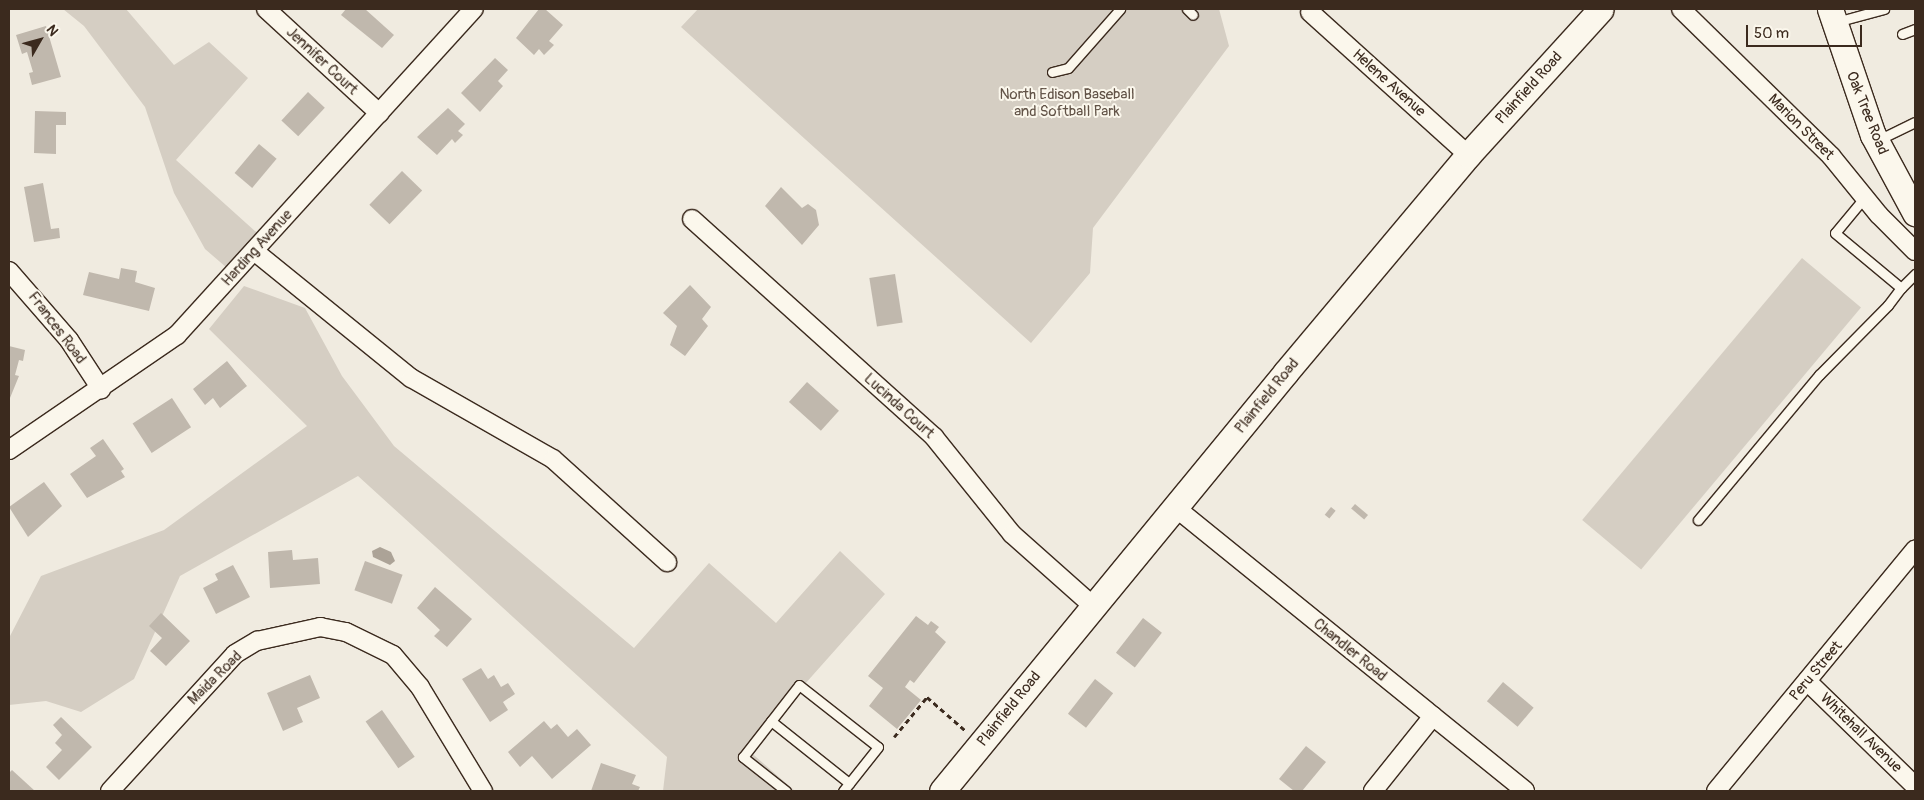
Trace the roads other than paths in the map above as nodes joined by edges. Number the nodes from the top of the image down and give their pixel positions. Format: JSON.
{"nodes":[{"id":1,"x":266,"y":9,"type":"edge"},
{"id":2,"x":474,"y":9,"type":"edge"},
{"id":3,"x":1120,"y":9,"type":"edge"},
{"id":4,"x":1601,"y":9,"type":"edge"},
{"id":5,"x":1681,"y":9,"type":"edge"},
{"id":6,"x":1884,"y":9,"type":"edge"},
{"id":7,"x":1310,"y":12,"type":"dead end"},
{"id":8,"x":1832,"y":16,"type":"edge"},
{"id":9,"x":1915,"y":29,"type":"edge"},
{"id":10,"x":1902,"y":34,"type":"dead end"},
{"id":11,"x":1052,"y":72,"type":"dead end"},
{"id":12,"x":379,"y":113,"type":"junction"},
{"id":13,"x":1915,"y":122,"type":"edge"},
{"id":14,"x":1876,"y":141,"type":"junction"},
{"id":15,"x":1468,"y":155,"type":"junction"},
{"id":16,"x":1864,"y":198,"type":"junction"},
{"id":17,"x":1913,"y":204,"type":"edge"},
{"id":18,"x":692,"y":219,"type":"dead end"},
{"id":19,"x":254,"y":251,"type":"junction"},
{"id":20,"x":1915,"y":251,"type":"edge"},
{"id":21,"x":9,"y":271,"type":"edge"},
{"id":22,"x":1915,"y":274,"type":"edge"},
{"id":23,"x":1901,"y":288,"type":"junction"},
{"id":24,"x":101,"y":389,"type":"junction"},
{"id":25,"x":9,"y":450,"type":"edge"},
{"id":26,"x":1176,"y":508,"type":"junction"},
{"id":27,"x":1698,"y":520,"type":"dead end"},
{"id":28,"x":1915,"y":550,"type":"edge"},
{"id":29,"x":667,"y":562,"type":"dead end"},
{"id":30,"x":1092,"y":606,"type":"junction"},
{"id":31,"x":1807,"y":681,"type":"junction"},
{"id":32,"x":1433,"y":716,"type":"junction"},
{"id":33,"x":771,"y":721,"type":"junction"},
{"id":34,"x":850,"y":783,"type":"junction"},
{"id":35,"x":1915,"y":786,"type":"edge"},
{"id":36,"x":110,"y":791,"type":"edge"},
{"id":37,"x":483,"y":791,"type":"edge"},
{"id":38,"x":786,"y":791,"type":"edge"},
{"id":39,"x":843,"y":791,"type":"edge"},
{"id":40,"x":942,"y":791,"type":"edge"},
{"id":41,"x":1373,"y":791,"type":"edge"},
{"id":42,"x":1524,"y":791,"type":"edge"},
{"id":43,"x":1716,"y":791,"type":"edge"}],
"edges":[{"from":1,"to":12,"type":"street","name":"Jennifer Court"},
{"from":2,"to":12,"type":"street","name":"Harding Avenue"},
{"from":3,"to":11,"type":"lane"},
{"from":4,"to":15,"type":"street","name":"Plainfield Road"},
{"from":5,"to":16,"type":"street","name":"Marion Street"},
{"from":6,"to":8,"type":"lane"},
{"from":7,"to":15,"type":"street","name":"Helene Avenue"},
{"from":8,"to":14,"type":"street","name":"Oak Tree Road"},
{"from":9,"to":10,"type":"lane"},
{"from":12,"to":19,"type":"street","name":"Harding Avenue"},
{"from":13,"to":14,"type":"lane"},
{"from":14,"to":17,"type":"street","name":"Oak Tree Road"},
{"from":15,"to":26,"type":"street","name":"Plainfield Road"},
{"from":16,"to":20,"type":"street","name":"Marion Street"},
{"from":16,"to":23,"type":"lane"},
{"from":18,"to":30,"type":"street","name":"Lucinda Court"},
{"from":19,"to":24,"type":"street","name":"Harding Avenue"},
{"from":19,"to":29,"type":"street"},
{"from":21,"to":24,"type":"street","name":"Frances Road"},
{"from":22,"to":23,"type":"lane"},
{"from":23,"to":27,"type":"lane"},
{"from":24,"to":25,"type":"street","name":"Harding Avenue"},
{"from":26,"to":30,"type":"street","name":"Plainfield Road"},
{"from":26,"to":32,"type":"street","name":"Chandler Road"},
{"from":28,"to":31,"type":"street","name":"Peru Street"},
{"from":30,"to":40,"type":"street","name":"Plainfield Road"},
{"from":31,"to":35,"type":"street","name":"Whitehall Avenue"},
{"from":31,"to":43,"type":"street","name":"Peru Street"},
{"from":32,"to":41,"type":"street"},
{"from":32,"to":42,"type":"street","name":"Chandler Road"},
{"from":33,"to":34,"type":"lane"},
{"from":33,"to":34,"type":"lane"},
{"from":33,"to":38,"type":"lane"},
{"from":34,"to":39,"type":"lane"},
{"from":36,"to":37,"type":"street","name":"Maida Road"}]}
